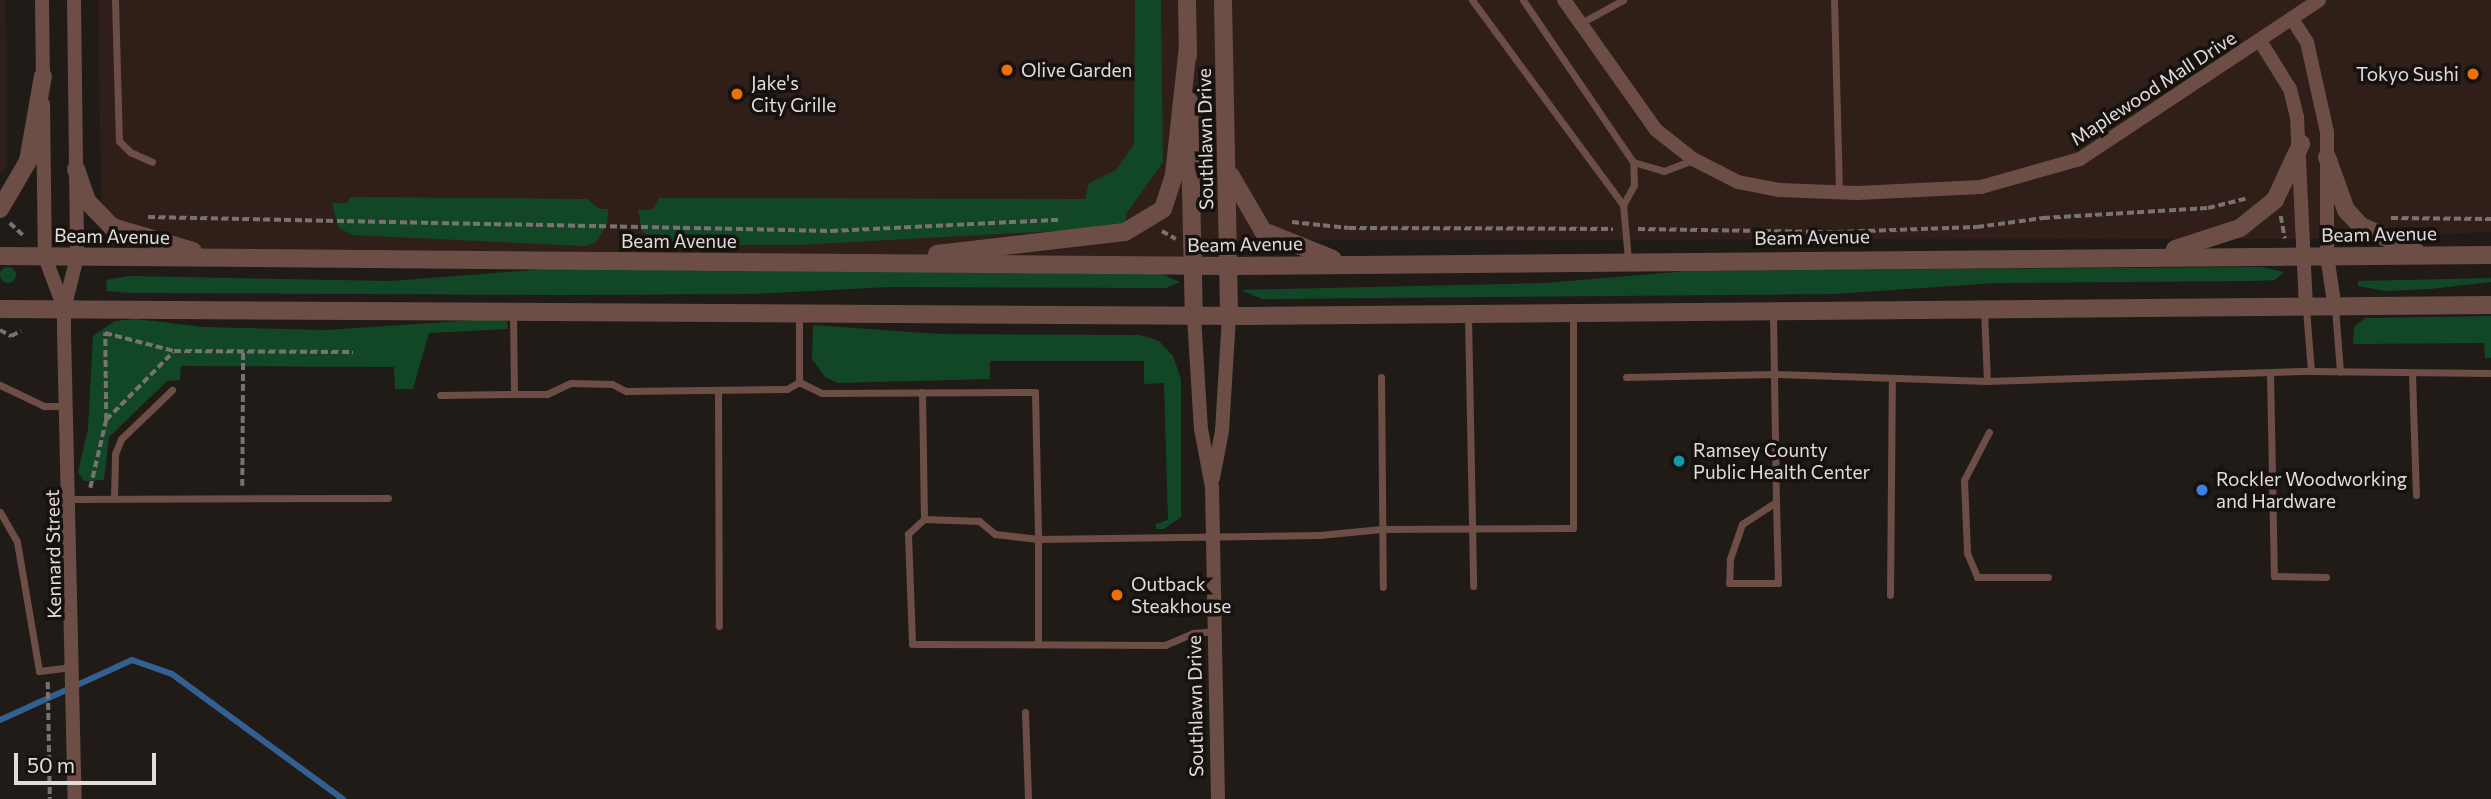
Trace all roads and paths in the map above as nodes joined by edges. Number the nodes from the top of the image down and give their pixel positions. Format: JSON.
{"nodes":[{"id":1,"x":43,"y":0,"type":"edge"},
{"id":2,"x":74,"y":0,"type":"edge"},
{"id":3,"x":115,"y":0,"type":"edge"},
{"id":4,"x":1187,"y":0,"type":"edge"},
{"id":5,"x":1223,"y":0,"type":"edge"},
{"id":6,"x":1472,"y":0,"type":"edge"},
{"id":7,"x":1523,"y":0,"type":"edge"},
{"id":8,"x":1564,"y":0,"type":"edge"},
{"id":9,"x":1623,"y":0,"type":"edge"},
{"id":10,"x":1834,"y":0,"type":"edge"},
{"id":11,"x":2319,"y":0,"type":"edge"},
{"id":12,"x":2292,"y":19,"type":"junction"},
{"id":13,"x":1580,"y":23,"type":"junction"},
{"id":14,"x":2260,"y":41,"type":"junction"},
{"id":15,"x":1188,"y":47,"type":"junction"},
{"id":16,"x":43,"y":76,"type":"junction"},
{"id":17,"x":2301,"y":144,"type":"junction"},
{"id":18,"x":2327,"y":157,"type":"junction"},
{"id":19,"x":1693,"y":159,"type":"junction"},
{"id":20,"x":152,"y":162,"type":"dead end"},
{"id":21,"x":1633,"y":162,"type":"junction"},
{"id":22,"x":1227,"y":166,"type":"junction"},
{"id":23,"x":76,"y":169,"type":"junction"},
{"id":24,"x":1839,"y":192,"type":"junction"},
{"id":25,"x":2258,"y":195,"type":"dead end"},
{"id":26,"x":1623,"y":205,"type":"junction"},
{"id":27,"x":0,"y":209,"type":"edge"},
{"id":28,"x":145,"y":218,"type":"dead end"},
{"id":29,"x":2384,"y":218,"type":"dead end"},
{"id":30,"x":1064,"y":219,"type":"dead end"},
{"id":31,"x":2491,"y":219,"type":"edge"},
{"id":32,"x":1288,"y":222,"type":"dead end"},
{"id":33,"x":1155,"y":226,"type":"dead end"},
{"id":34,"x":1627,"y":229,"type":"junction"},
{"id":35,"x":1181,"y":239,"type":"dead end"},
{"id":36,"x":2155,"y":255,"type":"junction"},
{"id":37,"x":2424,"y":255,"type":"junction"},
{"id":38,"x":2491,"y":255,"type":"edge"},
{"id":39,"x":0,"y":256,"type":"edge"},
{"id":40,"x":2303,"y":256,"type":"junction"},
{"id":41,"x":2327,"y":256,"type":"junction"},
{"id":42,"x":45,"y":257,"type":"junction"},
{"id":43,"x":77,"y":257,"type":"junction"},
{"id":44,"x":223,"y":258,"type":"junction"},
{"id":45,"x":1628,"y":259,"type":"junction"},
{"id":46,"x":874,"y":262,"type":"junction"},
{"id":47,"x":1343,"y":263,"type":"junction"},
{"id":48,"x":1193,"y":266,"type":"junction"},
{"id":49,"x":1229,"y":266,"type":"junction"},
{"id":50,"x":2491,"y":305,"type":"edge"},
{"id":51,"x":2306,"y":308,"type":"junction"},
{"id":52,"x":2335,"y":308,"type":"junction"},
{"id":53,"x":0,"y":309,"type":"edge"},
{"id":54,"x":64,"y":309,"type":"junction"},
{"id":55,"x":1984,"y":310,"type":"junction"},
{"id":56,"x":513,"y":312,"type":"junction"},
{"id":57,"x":1773,"y":312,"type":"junction"},
{"id":58,"x":799,"y":313,"type":"junction"},
{"id":59,"x":1573,"y":313,"type":"junction"},
{"id":60,"x":1468,"y":314,"type":"junction"},
{"id":61,"x":1194,"y":316,"type":"junction"},
{"id":62,"x":1229,"y":316,"type":"junction"},
{"id":63,"x":0,"y":330,"type":"edge"},
{"id":64,"x":21,"y":331,"type":"dead end"},
{"id":65,"x":174,"y":351,"type":"junction"},
{"id":66,"x":243,"y":352,"type":"junction"},
{"id":67,"x":353,"y":352,"type":"dead end"},
{"id":68,"x":2311,"y":371,"type":"junction"},
{"id":69,"x":2270,"y":372,"type":"junction"},
{"id":70,"x":2340,"y":372,"type":"junction"},
{"id":71,"x":2491,"y":373,"type":"edge"},
{"id":72,"x":1774,"y":374,"type":"junction"},
{"id":73,"x":2412,"y":375,"type":"junction"},
{"id":74,"x":1381,"y":377,"type":"dead end"},
{"id":75,"x":1626,"y":377,"type":"dead end"},
{"id":76,"x":1892,"y":378,"type":"junction"},
{"id":77,"x":1987,"y":381,"type":"junction"},
{"id":78,"x":799,"y":382,"type":"junction"},
{"id":79,"x":0,"y":385,"type":"edge"},
{"id":80,"x":172,"y":390,"type":"dead end"},
{"id":81,"x":718,"y":390,"type":"junction"},
{"id":82,"x":922,"y":392,"type":"junction"},
{"id":83,"x":514,"y":394,"type":"junction"},
{"id":84,"x":440,"y":395,"type":"dead end"},
{"id":85,"x":65,"y":406,"type":"junction"},
{"id":86,"x":106,"y":420,"type":"junction"},
{"id":87,"x":1989,"y":432,"type":"dead end"},
{"id":88,"x":1212,"y":486,"type":"junction"},
{"id":89,"x":2416,"y":495,"type":"dead end"},
{"id":90,"x":388,"y":498,"type":"dead end"},
{"id":91,"x":71,"y":499,"type":"junction"},
{"id":92,"x":89,"y":499,"type":"junction"},
{"id":93,"x":114,"y":499,"type":"junction"},
{"id":94,"x":242,"y":499,"type":"junction"},
{"id":95,"x":1776,"y":502,"type":"junction"},
{"id":96,"x":0,"y":512,"type":"edge"},
{"id":97,"x":924,"y":519,"type":"junction"},
{"id":98,"x":1474,"y":528,"type":"junction"},
{"id":99,"x":1382,"y":529,"type":"junction"},
{"id":100,"x":1212,"y":537,"type":"junction"},
{"id":101,"x":1038,"y":539,"type":"junction"},
{"id":102,"x":2326,"y":577,"type":"dead end"},
{"id":103,"x":2048,"y":578,"type":"dead end"},
{"id":104,"x":1473,"y":586,"type":"dead end"},
{"id":105,"x":1382,"y":587,"type":"dead end"},
{"id":106,"x":1890,"y":595,"type":"dead end"},
{"id":107,"x":719,"y":626,"type":"dead end"},
{"id":108,"x":1214,"y":631,"type":"junction"},
{"id":109,"x":1038,"y":643,"type":"junction"},
{"id":110,"x":75,"y":667,"type":"junction"},
{"id":111,"x":50,"y":670,"type":"junction"},
{"id":112,"x":1025,"y":712,"type":"dead end"},
{"id":113,"x":50,"y":799,"type":"edge"},
{"id":114,"x":75,"y":799,"type":"edge"},
{"id":115,"x":1028,"y":799,"type":"edge"},
{"id":116,"x":1218,"y":799,"type":"edge"}],
"edges":[{"from":1,"to":16,"type":"street","name":"Kennard Street"},
{"from":2,"to":23,"type":"street","name":"Kennard Street"},
{"from":3,"to":20,"type":"lane"},
{"from":4,"to":15,"type":"street","name":"Southlawn Drive"},
{"from":5,"to":22,"type":"street","name":"Southlawn Drive"},
{"from":6,"to":26,"type":"lane"},
{"from":7,"to":21,"type":"lane"},
{"from":8,"to":13,"type":"street","name":"Maplewood Mall Drive"},
{"from":9,"to":13,"type":"lane"},
{"from":10,"to":24,"type":"lane"},
{"from":11,"to":12,"type":"street","name":"Maplewood Mall Drive"},
{"from":12,"to":14,"type":"street","name":"Maplewood Mall Drive"},
{"from":12,"to":18,"type":"street"},
{"from":13,"to":19,"type":"street","name":"Maplewood Mall Drive"},
{"from":14,"to":17,"type":"street","name":"Maplewood Mall Drive"},
{"from":14,"to":24,"type":"street","name":"Maplewood Mall Drive"},
{"from":15,"to":46,"type":"street"},
{"from":15,"to":48,"type":"street","name":"Southlawn Drive"},
{"from":16,"to":27,"type":"street"},
{"from":16,"to":42,"type":"street","name":"Kennard Street"},
{"from":17,"to":36,"type":"street"},
{"from":17,"to":40,"type":"street","name":"Maplewood Mall Drive"},
{"from":18,"to":37,"type":"street"},
{"from":18,"to":41,"type":"street"},
{"from":19,"to":21,"type":"lane"},
{"from":19,"to":24,"type":"street","name":"Maplewood Mall Drive"},
{"from":21,"to":26,"type":"lane"},
{"from":22,"to":47,"type":"street"},
{"from":22,"to":49,"type":"street","name":"Southlawn Drive"},
{"from":23,"to":43,"type":"street","name":"Kennard Street"},
{"from":23,"to":44,"type":"street"},
{"from":25,"to":34,"type":"path"},
{"from":26,"to":34,"type":"lane"},
{"from":28,"to":30,"type":"path"},
{"from":29,"to":31,"type":"path"},
{"from":32,"to":34,"type":"path"},
{"from":33,"to":35,"type":"path"},
{"from":34,"to":45,"type":"lane"},
{"from":36,"to":40,"type":"street","name":"Beam Avenue"},
{"from":36,"to":45,"type":"street","name":"Beam Avenue"},
{"from":37,"to":38,"type":"street","name":"Beam Avenue"},
{"from":37,"to":41,"type":"street","name":"Beam Avenue"},
{"from":39,"to":42,"type":"street","name":"Beam Avenue"},
{"from":40,"to":41,"type":"street","name":"Beam Avenue"},
{"from":40,"to":51,"type":"street","name":"Maplewood Mall Drive"},
{"from":41,"to":52,"type":"street"},
{"from":42,"to":43,"type":"street","name":"Beam Avenue"},
{"from":42,"to":54,"type":"street","name":"Kennard Street"},
{"from":43,"to":44,"type":"street","name":"Beam Avenue"},
{"from":43,"to":54,"type":"street","name":"Kennard Street"},
{"from":44,"to":46,"type":"street","name":"Beam Avenue"},
{"from":45,"to":47,"type":"street","name":"Beam Avenue"},
{"from":46,"to":48,"type":"street","name":"Beam Avenue"},
{"from":47,"to":49,"type":"street","name":"Beam Avenue"},
{"from":48,"to":49,"type":"street","name":"Beam Avenue"},
{"from":48,"to":61,"type":"street","name":"Southlawn Drive"},
{"from":49,"to":62,"type":"street","name":"Southlawn Drive"},
{"from":50,"to":52,"type":"street"},
{"from":51,"to":52,"type":"street"},
{"from":51,"to":55,"type":"street"},
{"from":51,"to":68,"type":"lane"},
{"from":52,"to":70,"type":"lane"},
{"from":53,"to":54,"type":"street"},
{"from":54,"to":56,"type":"street"},
{"from":54,"to":85,"type":"street","name":"Kennard Street"},
{"from":55,"to":57,"type":"street"},
{"from":55,"to":77,"type":"lane"},
{"from":56,"to":58,"type":"street"},
{"from":56,"to":83,"type":"lane"},
{"from":57,"to":59,"type":"street"},
{"from":57,"to":72,"type":"lane"},
{"from":58,"to":61,"type":"street"},
{"from":58,"to":78,"type":"lane"},
{"from":59,"to":60,"type":"street"},
{"from":59,"to":98,"type":"lane"},
{"from":60,"to":62,"type":"street"},
{"from":60,"to":98,"type":"lane"},
{"from":61,"to":62,"type":"street"},
{"from":61,"to":88,"type":"street","name":"Southlawn Drive"},
{"from":62,"to":88,"type":"street","name":"Southlawn Drive"},
{"from":63,"to":64,"type":"path"},
{"from":65,"to":66,"type":"path"},
{"from":65,"to":86,"type":"path"},
{"from":65,"to":86,"type":"path"},
{"from":66,"to":67,"type":"path"},
{"from":66,"to":94,"type":"path"},
{"from":68,"to":69,"type":"lane"},
{"from":68,"to":70,"type":"lane"},
{"from":69,"to":77,"type":"lane"},
{"from":69,"to":102,"type":"lane"},
{"from":70,"to":73,"type":"lane"},
{"from":71,"to":73,"type":"lane"},
{"from":72,"to":75,"type":"lane"},
{"from":72,"to":76,"type":"lane"},
{"from":72,"to":95,"type":"lane"},
{"from":73,"to":89,"type":"lane"},
{"from":74,"to":99,"type":"lane"},
{"from":76,"to":77,"type":"lane"},
{"from":76,"to":106,"type":"lane"},
{"from":78,"to":81,"type":"lane"},
{"from":78,"to":82,"type":"lane"},
{"from":79,"to":85,"type":"lane"},
{"from":80,"to":93,"type":"lane"},
{"from":81,"to":83,"type":"lane"},
{"from":81,"to":107,"type":"lane"},
{"from":82,"to":97,"type":"lane"},
{"from":82,"to":101,"type":"lane"},
{"from":83,"to":84,"type":"lane"},
{"from":85,"to":91,"type":"street","name":"Kennard Street"},
{"from":86,"to":92,"type":"path"},
{"from":87,"to":103,"type":"lane"},
{"from":88,"to":100,"type":"street","name":"Southlawn Drive"},
{"from":90,"to":94,"type":"lane"},
{"from":91,"to":92,"type":"lane"},
{"from":91,"to":110,"type":"street","name":"Kennard Street"},
{"from":92,"to":93,"type":"lane"},
{"from":93,"to":94,"type":"lane"},
{"from":95,"to":95,"type":"lane"},
{"from":96,"to":111,"type":"lane"},
{"from":97,"to":101,"type":"lane"},
{"from":97,"to":109,"type":"lane"},
{"from":98,"to":99,"type":"lane"},
{"from":98,"to":104,"type":"lane"},
{"from":99,"to":100,"type":"lane"},
{"from":99,"to":105,"type":"lane"},
{"from":100,"to":101,"type":"lane"},
{"from":100,"to":108,"type":"street","name":"Southlawn Drive"},
{"from":101,"to":109,"type":"lane"},
{"from":108,"to":109,"type":"lane"},
{"from":108,"to":116,"type":"street","name":"Southlawn Drive"},
{"from":110,"to":111,"type":"lane"},
{"from":110,"to":114,"type":"street","name":"Kennard Street"},
{"from":111,"to":113,"type":"path"},
{"from":112,"to":115,"type":"lane"}]}
